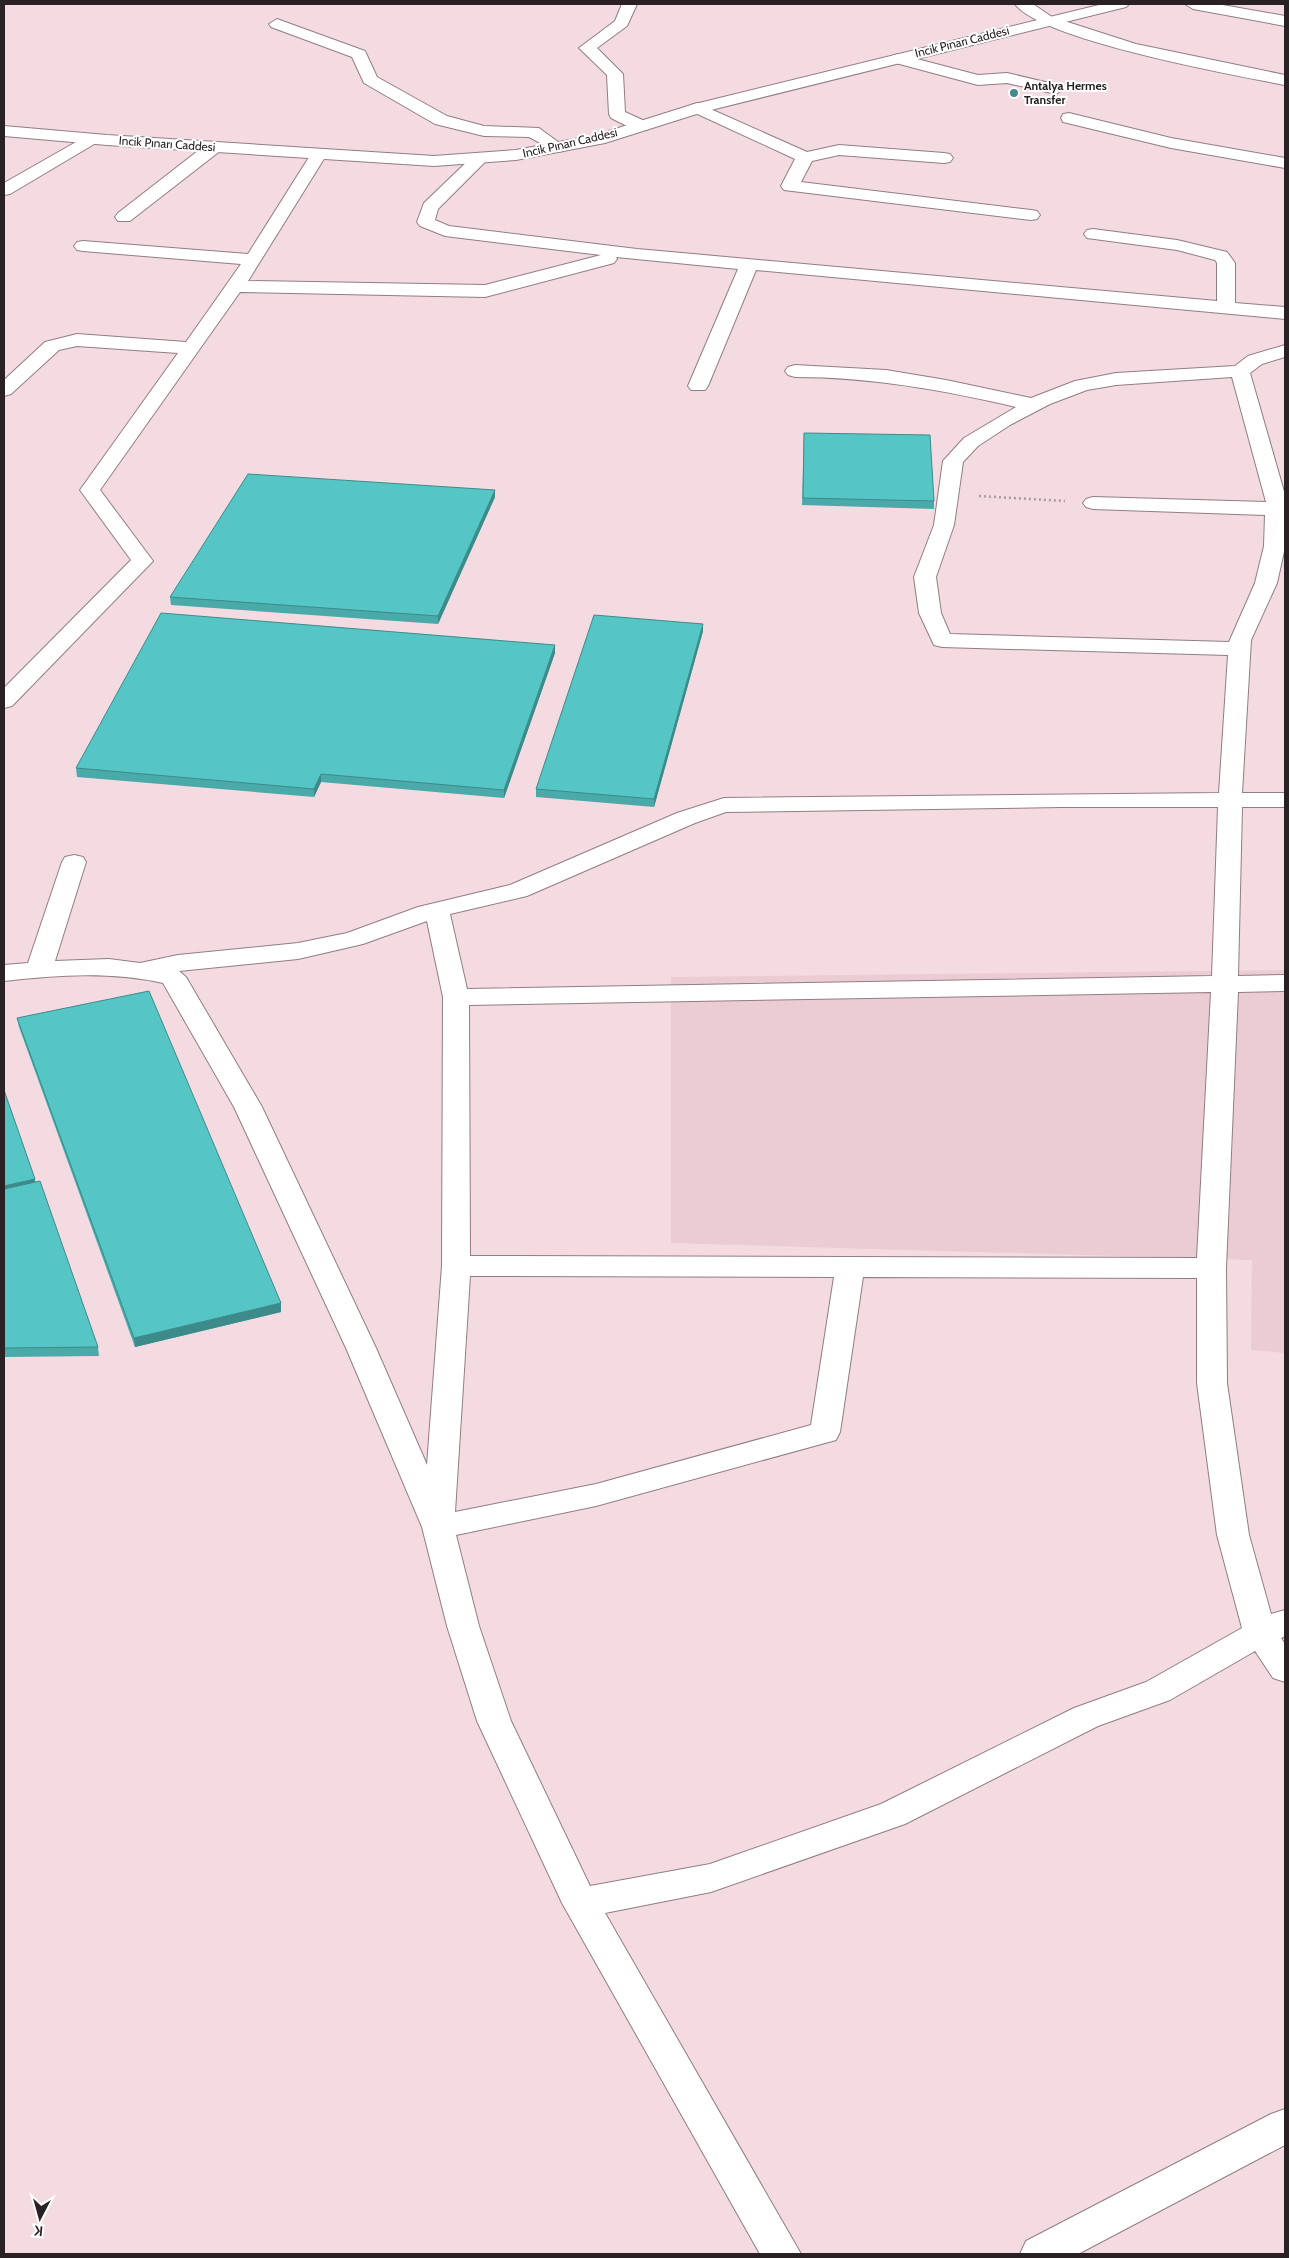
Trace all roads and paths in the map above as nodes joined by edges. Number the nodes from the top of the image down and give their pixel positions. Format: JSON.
{"nodes":[{"id":1,"x":629,"y":4,"type":"edge"},
{"id":2,"x":1023,"y":4,"type":"edge"},
{"id":3,"x":1120,"y":4,"type":"edge"},
{"id":4,"x":1193,"y":4,"type":"edge"},
{"id":5,"x":1047,"y":20,"type":"junction"},
{"id":6,"x":1285,"y":21,"type":"edge"},
{"id":7,"x":277,"y":24,"type":"dead end"},
{"id":8,"x":898,"y":59,"type":"junction"},
{"id":9,"x":1285,"y":80,"type":"edge"},
{"id":10,"x":1056,"y":89,"type":"dead end"},
{"id":11,"x":697,"y":108,"type":"junction"},
{"id":12,"x":1069,"y":118,"type":"dead end"},
{"id":13,"x":641,"y":126,"type":"junction"},
{"id":14,"x":4,"y":131,"type":"edge"},
{"id":15,"x":90,"y":139,"type":"junction"},
{"id":16,"x":214,"y":147,"type":"junction"},
{"id":17,"x":557,"y":147,"type":"junction"},
{"id":18,"x":319,"y":154,"type":"junction"},
{"id":19,"x":482,"y":158,"type":"junction"},
{"id":20,"x":806,"y":158,"type":"junction"},
{"id":21,"x":944,"y":158,"type":"dead end"},
{"id":22,"x":1285,"y":163,"type":"edge"},
{"id":23,"x":4,"y":190,"type":"edge"},
{"id":24,"x":1031,"y":216,"type":"dead end"},
{"id":25,"x":124,"y":217,"type":"dead end"},
{"id":26,"x":1093,"y":234,"type":"dead end"},
{"id":27,"x":83,"y":246,"type":"dead end"},
{"id":28,"x":637,"y":254,"type":"junction"},
{"id":29,"x":253,"y":260,"type":"junction"},
{"id":30,"x":749,"y":264,"type":"junction"},
{"id":31,"x":235,"y":286,"type":"junction"},
{"id":32,"x":1226,"y":308,"type":"junction"},
{"id":33,"x":1285,"y":313,"type":"edge"},
{"id":34,"x":191,"y":348,"type":"junction"},
{"id":35,"x":1285,"y":351,"type":"edge"},
{"id":36,"x":795,"y":371,"type":"dead end"},
{"id":37,"x":1240,"y":371,"type":"junction"},
{"id":38,"x":698,"y":386,"type":"dead end"},
{"id":39,"x":4,"y":390,"type":"edge"},
{"id":40,"x":1035,"y":405,"type":"junction"},
{"id":41,"x":948,"y":494,"type":"junction"},
{"id":42,"x":1279,"y":502,"type":"edge"},
{"id":43,"x":1093,"y":503,"type":"joint"},
{"id":44,"x":1239,"y":649,"type":"junction"},
{"id":45,"x":4,"y":701,"type":"edge"},
{"id":46,"x":1230,"y":800,"type":"junction"},
{"id":47,"x":1285,"y":800,"type":"edge"},
{"id":48,"x":74,"y":862,"type":"dead end"},
{"id":49,"x":437,"y":910,"type":"junction"},
{"id":50,"x":144,"y":969,"type":"junction"},
{"id":51,"x":39,"y":970,"type":"junction"},
{"id":52,"x":4,"y":973,"type":"edge"},
{"id":53,"x":1224,"y":983,"type":"junction"},
{"id":54,"x":1285,"y":983,"type":"edge"},
{"id":55,"x":456,"y":996,"type":"junction"},
{"id":56,"x":456,"y":1266,"type":"junction"},
{"id":57,"x":850,"y":1267,"type":"junction"},
{"id":58,"x":1211,"y":1268,"type":"junction"},
{"id":59,"x":438,"y":1527,"type":"junction"},
{"id":60,"x":1273,"y":1627,"type":"edge"},
{"id":61,"x":1285,"y":1668,"type":"edge"},
{"id":62,"x":580,"y":1903,"type":"junction"},
{"id":63,"x":1285,"y":2126,"type":"edge"},
{"id":64,"x":782,"y":2254,"type":"edge"},
{"id":65,"x":1040,"y":2254,"type":"edge"}],
"edges":[{"from":1,"to":13,"type":"street"},
{"from":2,"to":5,"type":"street"},
{"from":3,"to":5,"type":"street","name":"Incik Pınarı Caddesi"},
{"from":4,"to":6,"type":"street"},
{"from":5,"to":8,"type":"street","name":"Incik Pınarı Caddesi"},
{"from":5,"to":9,"type":"street"},
{"from":7,"to":17,"type":"street"},
{"from":8,"to":10,"type":"street"},
{"from":8,"to":11,"type":"street","name":"Incik Pınarı Caddesi"},
{"from":11,"to":13,"type":"street","name":"Incik Pınarı Caddesi"},
{"from":11,"to":20,"type":"street"},
{"from":12,"to":22,"type":"street"},
{"from":13,"to":17,"type":"street","name":"Incik Pınarı Caddesi"},
{"from":14,"to":15,"type":"street","name":"Incik Pınarı Caddesi"},
{"from":15,"to":16,"type":"street","name":"Incik Pınarı Caddesi"},
{"from":15,"to":23,"type":"street"},
{"from":16,"to":18,"type":"street","name":"Incik Pınarı Caddesi"},
{"from":16,"to":25,"type":"street"},
{"from":17,"to":19,"type":"street","name":"Incik Pınarı Caddesi"},
{"from":18,"to":19,"type":"street","name":"Incik Pınarı Caddesi"},
{"from":18,"to":29,"type":"street"},
{"from":19,"to":28,"type":"street"},
{"from":20,"to":21,"type":"street"},
{"from":20,"to":24,"type":"street"},
{"from":26,"to":32,"type":"street"},
{"from":27,"to":29,"type":"street"},
{"from":28,"to":30,"type":"street"},
{"from":28,"to":31,"type":"street"},
{"from":29,"to":31,"type":"street"},
{"from":30,"to":32,"type":"street"},
{"from":30,"to":38,"type":"street"},
{"from":31,"to":34,"type":"street"},
{"from":32,"to":33,"type":"street"},
{"from":34,"to":39,"type":"street"},
{"from":34,"to":45,"type":"street"},
{"from":35,"to":37,"type":"street"},
{"from":36,"to":40,"type":"street"},
{"from":37,"to":40,"type":"street"},
{"from":37,"to":42,"type":"street"},
{"from":40,"to":41,"type":"street"},
{"from":41,"to":43,"type":"path"},
{"from":41,"to":44,"type":"street"},
{"from":42,"to":43,"type":"street"},
{"from":42,"to":44,"type":"street"},
{"from":44,"to":46,"type":"street"},
{"from":46,"to":47,"type":"street"},
{"from":46,"to":49,"type":"street"},
{"from":46,"to":53,"type":"street"},
{"from":48,"to":51,"type":"street"},
{"from":49,"to":50,"type":"street"},
{"from":49,"to":55,"type":"street"},
{"from":50,"to":51,"type":"street"},
{"from":50,"to":59,"type":"street"},
{"from":51,"to":52,"type":"street"},
{"from":53,"to":54,"type":"street"},
{"from":53,"to":55,"type":"street"},
{"from":53,"to":58,"type":"street"},
{"from":55,"to":56,"type":"street"},
{"from":56,"to":57,"type":"street"},
{"from":56,"to":59,"type":"street"},
{"from":57,"to":58,"type":"street"},
{"from":57,"to":59,"type":"street"},
{"from":58,"to":60,"type":"street"},
{"from":59,"to":62,"type":"street"},
{"from":60,"to":61,"type":"street"},
{"from":60,"to":62,"type":"street"},
{"from":62,"to":64,"type":"street"},
{"from":63,"to":65,"type":"street"}]}
